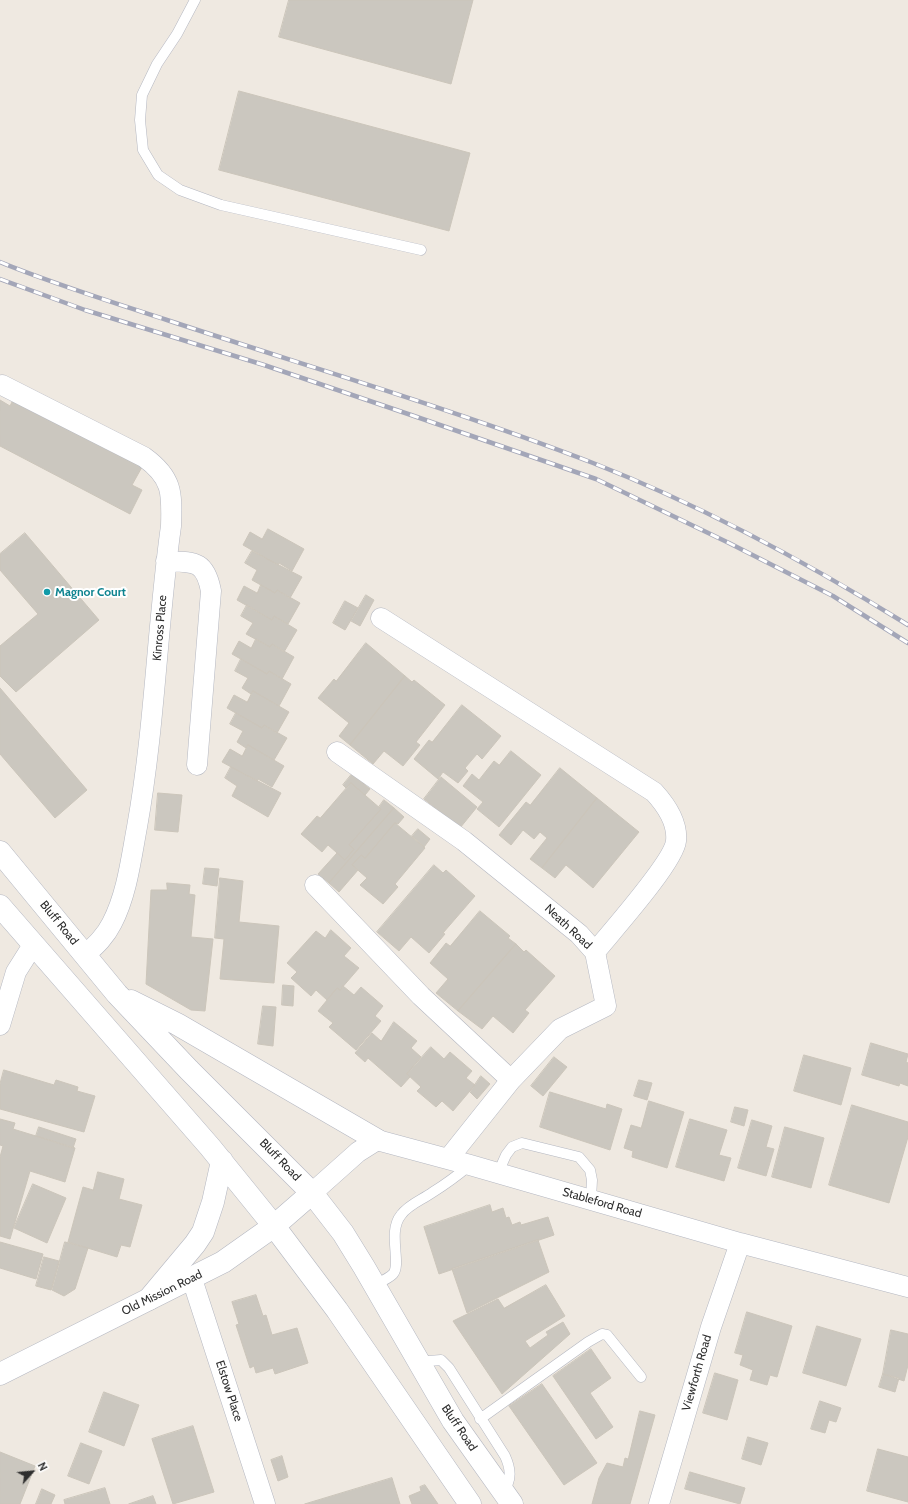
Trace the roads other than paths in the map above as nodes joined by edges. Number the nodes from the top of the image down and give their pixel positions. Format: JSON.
{"nodes":[{"id":1,"x":195,"y":0,"type":"edge"},
{"id":2,"x":421,"y":250,"type":"dead end"},
{"id":3,"x":2,"y":385,"type":"dead end"},
{"id":4,"x":166,"y":561,"type":"junction"},
{"id":5,"x":381,"y":618,"type":"dead end"},
{"id":6,"x":337,"y":752,"type":"dead end"},
{"id":7,"x":197,"y":765,"type":"dead end"},
{"id":8,"x":0,"y":852,"type":"edge"},
{"id":9,"x":314,"y":885,"type":"dead end"},
{"id":10,"x":0,"y":906,"type":"edge"},
{"id":11,"x":32,"y":945,"type":"junction"},
{"id":12,"x":595,"y":952,"type":"junction"},
{"id":13,"x":85,"y":955,"type":"junction"},
{"id":14,"x":117,"y":994,"type":"junction"},
{"id":15,"x":0,"y":1025,"type":"edge"},
{"id":16,"x":511,"y":1080,"type":"junction"},
{"id":17,"x":377,"y":1140,"type":"junction"},
{"id":18,"x":448,"y":1159,"type":"junction"},
{"id":19,"x":222,"y":1161,"type":"junction"},
{"id":20,"x":470,"y":1165,"type":"junction"},
{"id":21,"x":498,"y":1173,"type":"junction"},
{"id":22,"x":312,"y":1193,"type":"junction"},
{"id":23,"x":591,"y":1199,"type":"junction"},
{"id":24,"x":274,"y":1226,"type":"junction"},
{"id":25,"x":740,"y":1243,"type":"junction"},
{"id":26,"x":192,"y":1279,"type":"junction"},
{"id":27,"x":374,"y":1285,"type":"junction"},
{"id":28,"x":908,"y":1287,"type":"edge"},
{"id":29,"x":149,"y":1299,"type":"junction"},
{"id":30,"x":419,"y":1364,"type":"junction"},
{"id":31,"x":0,"y":1374,"type":"edge"},
{"id":32,"x":641,"y":1377,"type":"dead end"},
{"id":33,"x":480,"y":1420,"type":"junction"},
{"id":34,"x":508,"y":1498,"type":"edge"},
{"id":35,"x":265,"y":1504,"type":"edge"},
{"id":36,"x":470,"y":1504,"type":"edge"},
{"id":37,"x":659,"y":1504,"type":"edge"}],
"edges":[{"from":1,"to":2,"type":"lane"},
{"from":3,"to":4,"type":"street","name":"Kinross Place"},
{"from":4,"to":7,"type":"street"},
{"from":4,"to":13,"type":"street","name":"Kinross Place"},
{"from":5,"to":12,"type":"street"},
{"from":6,"to":12,"type":"street","name":"Neath Road"},
{"from":8,"to":13,"type":"main road","name":"Bluff Road"},
{"from":9,"to":16,"type":"street"},
{"from":10,"to":11,"type":"main road"},
{"from":11,"to":15,"type":"street"},
{"from":11,"to":19,"type":"main road"},
{"from":12,"to":16,"type":"street","name":"Neath Road"},
{"from":13,"to":14,"type":"main road","name":"Bluff Road"},
{"from":14,"to":17,"type":"main road"},
{"from":14,"to":22,"type":"main road","name":"Bluff Road"},
{"from":16,"to":18,"type":"street","name":"Neath Road"},
{"from":17,"to":18,"type":"street","name":"Stableford Road"},
{"from":17,"to":22,"type":"street"},
{"from":18,"to":20,"type":"street","name":"Stableford Road"},
{"from":19,"to":24,"type":"main road"},
{"from":19,"to":29,"type":"main road"},
{"from":20,"to":21,"type":"street","name":"Stableford Road"},
{"from":20,"to":27,"type":"lane"},
{"from":21,"to":23,"type":"street","name":"Stableford Road"},
{"from":21,"to":23,"type":"lane"},
{"from":22,"to":24,"type":"main road","name":"Old Mission Road"},
{"from":22,"to":27,"type":"main road","name":"Bluff Road"},
{"from":23,"to":25,"type":"street","name":"Stableford Road"},
{"from":24,"to":26,"type":"main road","name":"Old Mission Road"},
{"from":24,"to":36,"type":"main road"},
{"from":25,"to":28,"type":"street","name":"Stableford Road"},
{"from":25,"to":37,"type":"street","name":"Viewforth Road"},
{"from":26,"to":29,"type":"main road","name":"Old Mission Road"},
{"from":26,"to":35,"type":"street","name":"Elstow Place"},
{"from":27,"to":30,"type":"main road","name":"Bluff Road"},
{"from":29,"to":31,"type":"main road","name":"Old Mission Road"},
{"from":30,"to":33,"type":"lane"},
{"from":30,"to":34,"type":"main road","name":"Bluff Road"},
{"from":32,"to":33,"type":"lane"},
{"from":33,"to":34,"type":"lane"}]}
